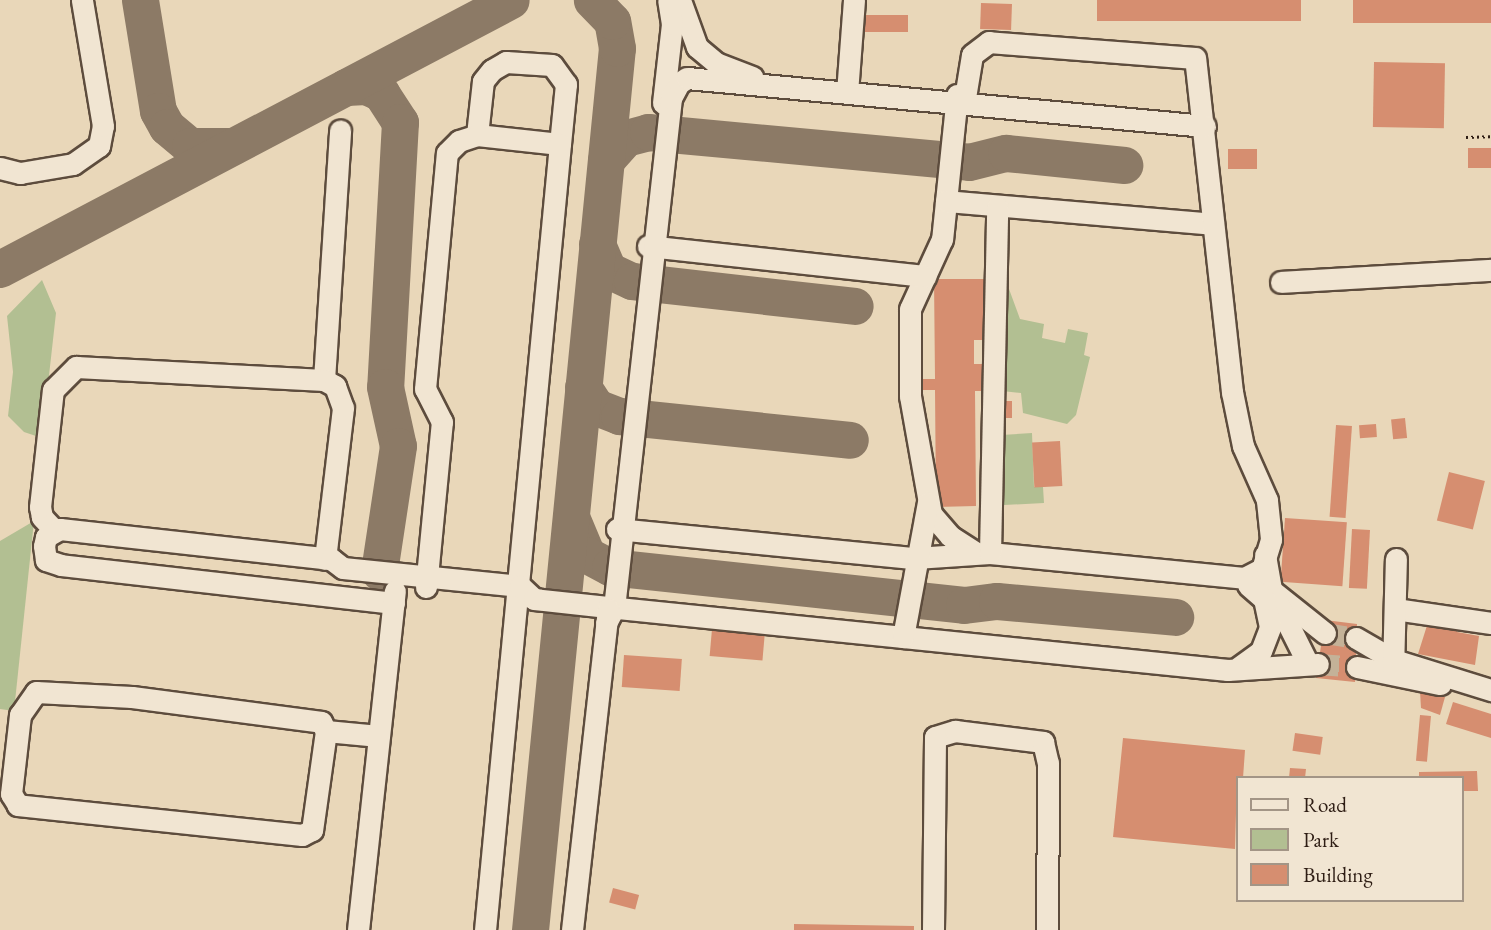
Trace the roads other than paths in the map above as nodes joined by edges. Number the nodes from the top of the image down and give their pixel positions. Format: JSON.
{"nodes":[{"id":1,"x":82,"y":0,"type":"edge"},
{"id":2,"x":668,"y":0,"type":"edge"},
{"id":3,"x":680,"y":0,"type":"edge"},
{"id":4,"x":846,"y":0,"type":"edge"},
{"id":5,"x":854,"y":0,"type":"edge"},
{"id":6,"x":697,"y":47,"type":"junction"},
{"id":7,"x":667,"y":57,"type":"junction"},
{"id":8,"x":687,"y":79,"type":"junction"},
{"id":9,"x":844,"y":89,"type":"junction"},
{"id":10,"x":960,"y":100,"type":"junction"},
{"id":11,"x":1202,"y":122,"type":"junction"},
{"id":12,"x":340,"y":131,"type":"dead end"},
{"id":13,"x":477,"y":135,"type":"junction"},
{"id":14,"x":560,"y":144,"type":"junction"},
{"id":15,"x":0,"y":168,"type":"edge"},
{"id":16,"x":946,"y":201,"type":"junction"},
{"id":17,"x":997,"y":207,"type":"junction"},
{"id":18,"x":1210,"y":224,"type":"junction"},
{"id":19,"x":651,"y":247,"type":"junction"},
{"id":20,"x":1491,"y":270,"type":"edge"},
{"id":21,"x":922,"y":275,"type":"junction"},
{"id":22,"x":1281,"y":282,"type":"dead end"},
{"id":23,"x":324,"y":380,"type":"junction"},
{"id":24,"x":928,"y":507,"type":"junction"},
{"id":25,"x":54,"y":530,"type":"junction"},
{"id":26,"x":620,"y":530,"type":"junction"},
{"id":27,"x":186,"y":543,"type":"junction"},
{"id":28,"x":983,"y":553,"type":"junction"},
{"id":29,"x":915,"y":558,"type":"junction"},
{"id":30,"x":325,"y":559,"type":"junction"},
{"id":31,"x":1396,"y":559,"type":"dead end"},
{"id":32,"x":1266,"y":562,"type":"junction"},
{"id":33,"x":1234,"y":577,"type":"junction"},
{"id":34,"x":182,"y":579,"type":"junction"},
{"id":35,"x":426,"y":582,"type":"junction"},
{"id":36,"x":391,"y":583,"type":"junction"},
{"id":37,"x":1271,"y":590,"type":"junction"},
{"id":38,"x":518,"y":591,"type":"junction"},
{"id":39,"x":1395,"y":609,"type":"junction"},
{"id":40,"x":609,"y":612,"type":"junction"},
{"id":41,"x":1270,"y":623,"type":"junction"},
{"id":42,"x":1491,"y":623,"type":"edge"},
{"id":43,"x":1325,"y":634,"type":"tunnel mouth"},
{"id":44,"x":903,"y":637,"type":"junction"},
{"id":45,"x":1356,"y":638,"type":"tunnel mouth"},
{"id":46,"x":1357,"y":667,"type":"tunnel mouth"},
{"id":47,"x":1393,"y":668,"type":"junction"},
{"id":48,"x":1228,"y":670,"type":"junction"},
{"id":49,"x":1491,"y":690,"type":"edge"},
{"id":50,"x":1491,"y":701,"type":"edge"},
{"id":51,"x":326,"y":731,"type":"junction"},
{"id":52,"x":379,"y":736,"type":"junction"},
{"id":53,"x":358,"y":923,"type":"edge"},
{"id":54,"x":476,"y":930,"type":"edge"},
{"id":55,"x":485,"y":930,"type":"edge"},
{"id":56,"x":572,"y":930,"type":"edge"},
{"id":57,"x":933,"y":930,"type":"edge"},
{"id":58,"x":1047,"y":930,"type":"edge"}],
"edges":[{"from":1,"to":15,"type":"lane"},
{"from":2,"to":7,"type":"lane"},
{"from":3,"to":6,"type":"lane"},
{"from":4,"to":9,"type":"lane"},
{"from":5,"to":9,"type":"lane"},
{"from":6,"to":7,"type":"lane"},
{"from":6,"to":8,"type":"lane"},
{"from":6,"to":9,"type":"lane"},
{"from":7,"to":8,"type":"lane"},
{"from":7,"to":19,"type":"lane"},
{"from":8,"to":9,"type":"lane"},
{"from":8,"to":19,"type":"lane"},
{"from":9,"to":10,"type":"lane"},
{"from":10,"to":11,"type":"lane"},
{"from":10,"to":11,"type":"lane"},
{"from":10,"to":16,"type":"lane"},
{"from":10,"to":21,"type":"lane"},
{"from":11,"to":18,"type":"lane"},
{"from":12,"to":23,"type":"lane"},
{"from":13,"to":14,"type":"lane"},
{"from":13,"to":14,"type":"lane"},
{"from":13,"to":35,"type":"lane"},
{"from":14,"to":38,"type":"lane"},
{"from":16,"to":17,"type":"lane"},
{"from":16,"to":21,"type":"lane"},
{"from":17,"to":18,"type":"lane"},
{"from":17,"to":28,"type":"lane"},
{"from":18,"to":32,"type":"lane"},
{"from":19,"to":21,"type":"lane"},
{"from":19,"to":26,"type":"lane"},
{"from":20,"to":22,"type":"lane"},
{"from":21,"to":24,"type":"lane"},
{"from":23,"to":25,"type":"lane"},
{"from":23,"to":30,"type":"lane"},
{"from":24,"to":28,"type":"lane"},
{"from":24,"to":29,"type":"lane"},
{"from":25,"to":27,"type":"lane"},
{"from":25,"to":34,"type":"lane"},
{"from":26,"to":29,"type":"lane"},
{"from":26,"to":40,"type":"lane"},
{"from":27,"to":30,"type":"lane"},
{"from":27,"to":34,"type":"lane"},
{"from":28,"to":29,"type":"lane"},
{"from":28,"to":33,"type":"lane"},
{"from":29,"to":44,"type":"lane"},
{"from":30,"to":36,"type":"lane"},
{"from":31,"to":39,"type":"lane"},
{"from":32,"to":33,"type":"lane"},
{"from":32,"to":37,"type":"lane"},
{"from":33,"to":41,"type":"lane"},
{"from":34,"to":36,"type":"lane"},
{"from":35,"to":36,"type":"lane"},
{"from":35,"to":38,"type":"lane"},
{"from":36,"to":52,"type":"lane"},
{"from":37,"to":41,"type":"lane"},
{"from":37,"to":43,"type":"lane"},
{"from":37,"to":48,"type":"lane"},
{"from":38,"to":40,"type":"lane"},
{"from":38,"to":54,"type":"lane"},
{"from":38,"to":55,"type":"lane"},
{"from":39,"to":42,"type":"lane"},
{"from":39,"to":47,"type":"lane"},
{"from":40,"to":44,"type":"lane"},
{"from":40,"to":56,"type":"lane"},
{"from":41,"to":48,"type":"lane"},
{"from":44,"to":48,"type":"lane"},
{"from":45,"to":47,"type":"lane"},
{"from":46,"to":47,"type":"lane"},
{"from":47,"to":49,"type":"lane"},
{"from":47,"to":50,"type":"lane"},
{"from":51,"to":51,"type":"lane"},
{"from":51,"to":52,"type":"lane"},
{"from":52,"to":53,"type":"lane"},
{"from":57,"to":58,"type":"lane"}]}
